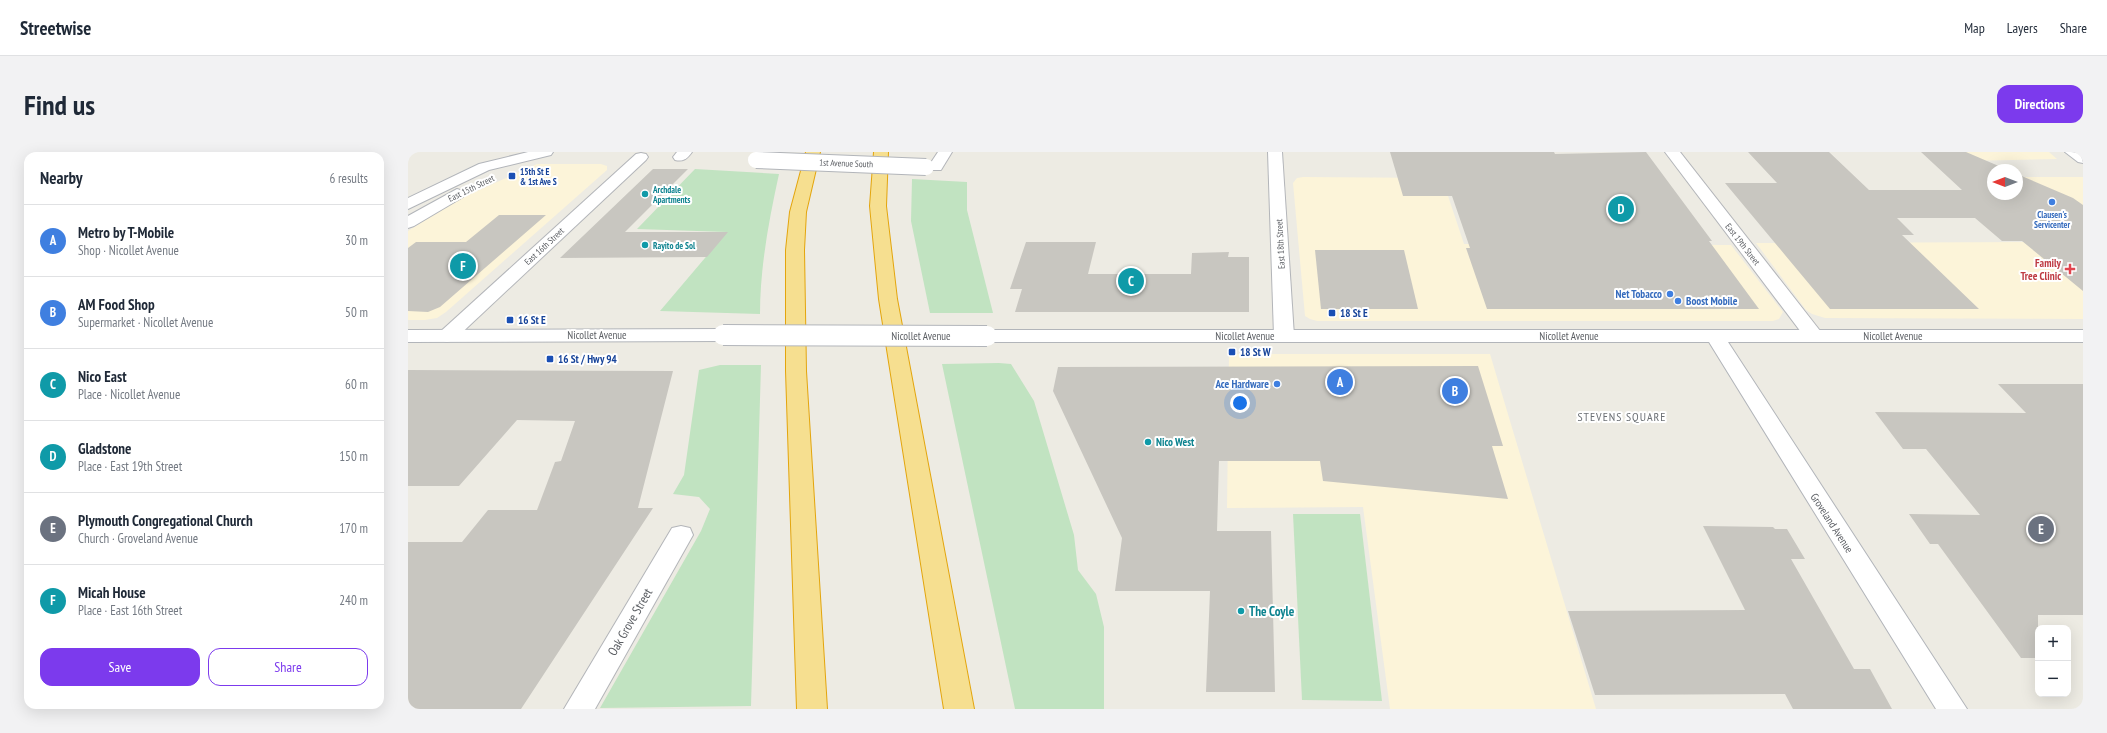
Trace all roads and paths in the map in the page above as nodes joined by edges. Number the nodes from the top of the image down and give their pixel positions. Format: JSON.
{"nodes":[{"id":1,"x":813,"y":152,"type":"edge"},
{"id":2,"x":881,"y":152,"type":"edge"},
{"id":3,"x":945,"y":152,"type":"edge"},
{"id":4,"x":1275,"y":152,"type":"edge"},
{"id":5,"x":1672,"y":152,"type":"edge"},
{"id":6,"x":2072,"y":152,"type":"edge"},
{"id":7,"x":541,"y":154,"type":"edge"},
{"id":8,"x":641,"y":157,"type":"dead end"},
{"id":9,"x":2083,"y":159,"type":"edge"},
{"id":10,"x":756,"y":160,"type":"dead end"},
{"id":11,"x":408,"y":204,"type":"edge"},
{"id":12,"x":408,"y":223,"type":"edge"},
{"id":13,"x":408,"y":336,"type":"edge"},
{"id":14,"x":447,"y":336,"type":"junction"},
{"id":15,"x":1284,"y":336,"type":"junction"},
{"id":16,"x":1715,"y":336,"type":"junction"},
{"id":17,"x":1814,"y":336,"type":"junction"},
{"id":18,"x":2083,"y":336,"type":"edge"},
{"id":19,"x":681,"y":535,"type":"dead end"},
{"id":20,"x":579,"y":709,"type":"edge"},
{"id":21,"x":812,"y":709,"type":"edge"},
{"id":22,"x":958,"y":709,"type":"edge"},
{"id":23,"x":1952,"y":709,"type":"edge"}],
"edges":[{"from":1,"to":21,"type":"highway"},
{"from":2,"to":22,"type":"highway"},
{"from":3,"to":10,"type":"street","name":"1st Avenue South","bridge":true},
{"from":4,"to":15,"type":"street","name":"East 18th Street"},
{"from":5,"to":17,"type":"street","name":"East 19th Street"},
{"from":6,"to":9,"type":"street"},
{"from":7,"to":11,"type":"street","name":"East 15th Street"},
{"from":7,"to":12,"type":"street","name":"East 15th Street"},
{"from":8,"to":14,"type":"street","name":"East 16th Street"},
{"from":13,"to":14,"type":"street","name":"Nicollet Avenue"},
{"from":14,"to":15,"type":"street","name":"Nicollet Avenue","bridge":true},
{"from":15,"to":16,"type":"street","name":"Nicollet Avenue"},
{"from":16,"to":17,"type":"street","name":"Nicollet Avenue"},
{"from":16,"to":23,"type":"street","name":"Groveland Avenue"},
{"from":17,"to":18,"type":"street","name":"Nicollet Avenue"},
{"from":19,"to":20,"type":"street","name":"Oak Grove Street"}]}
